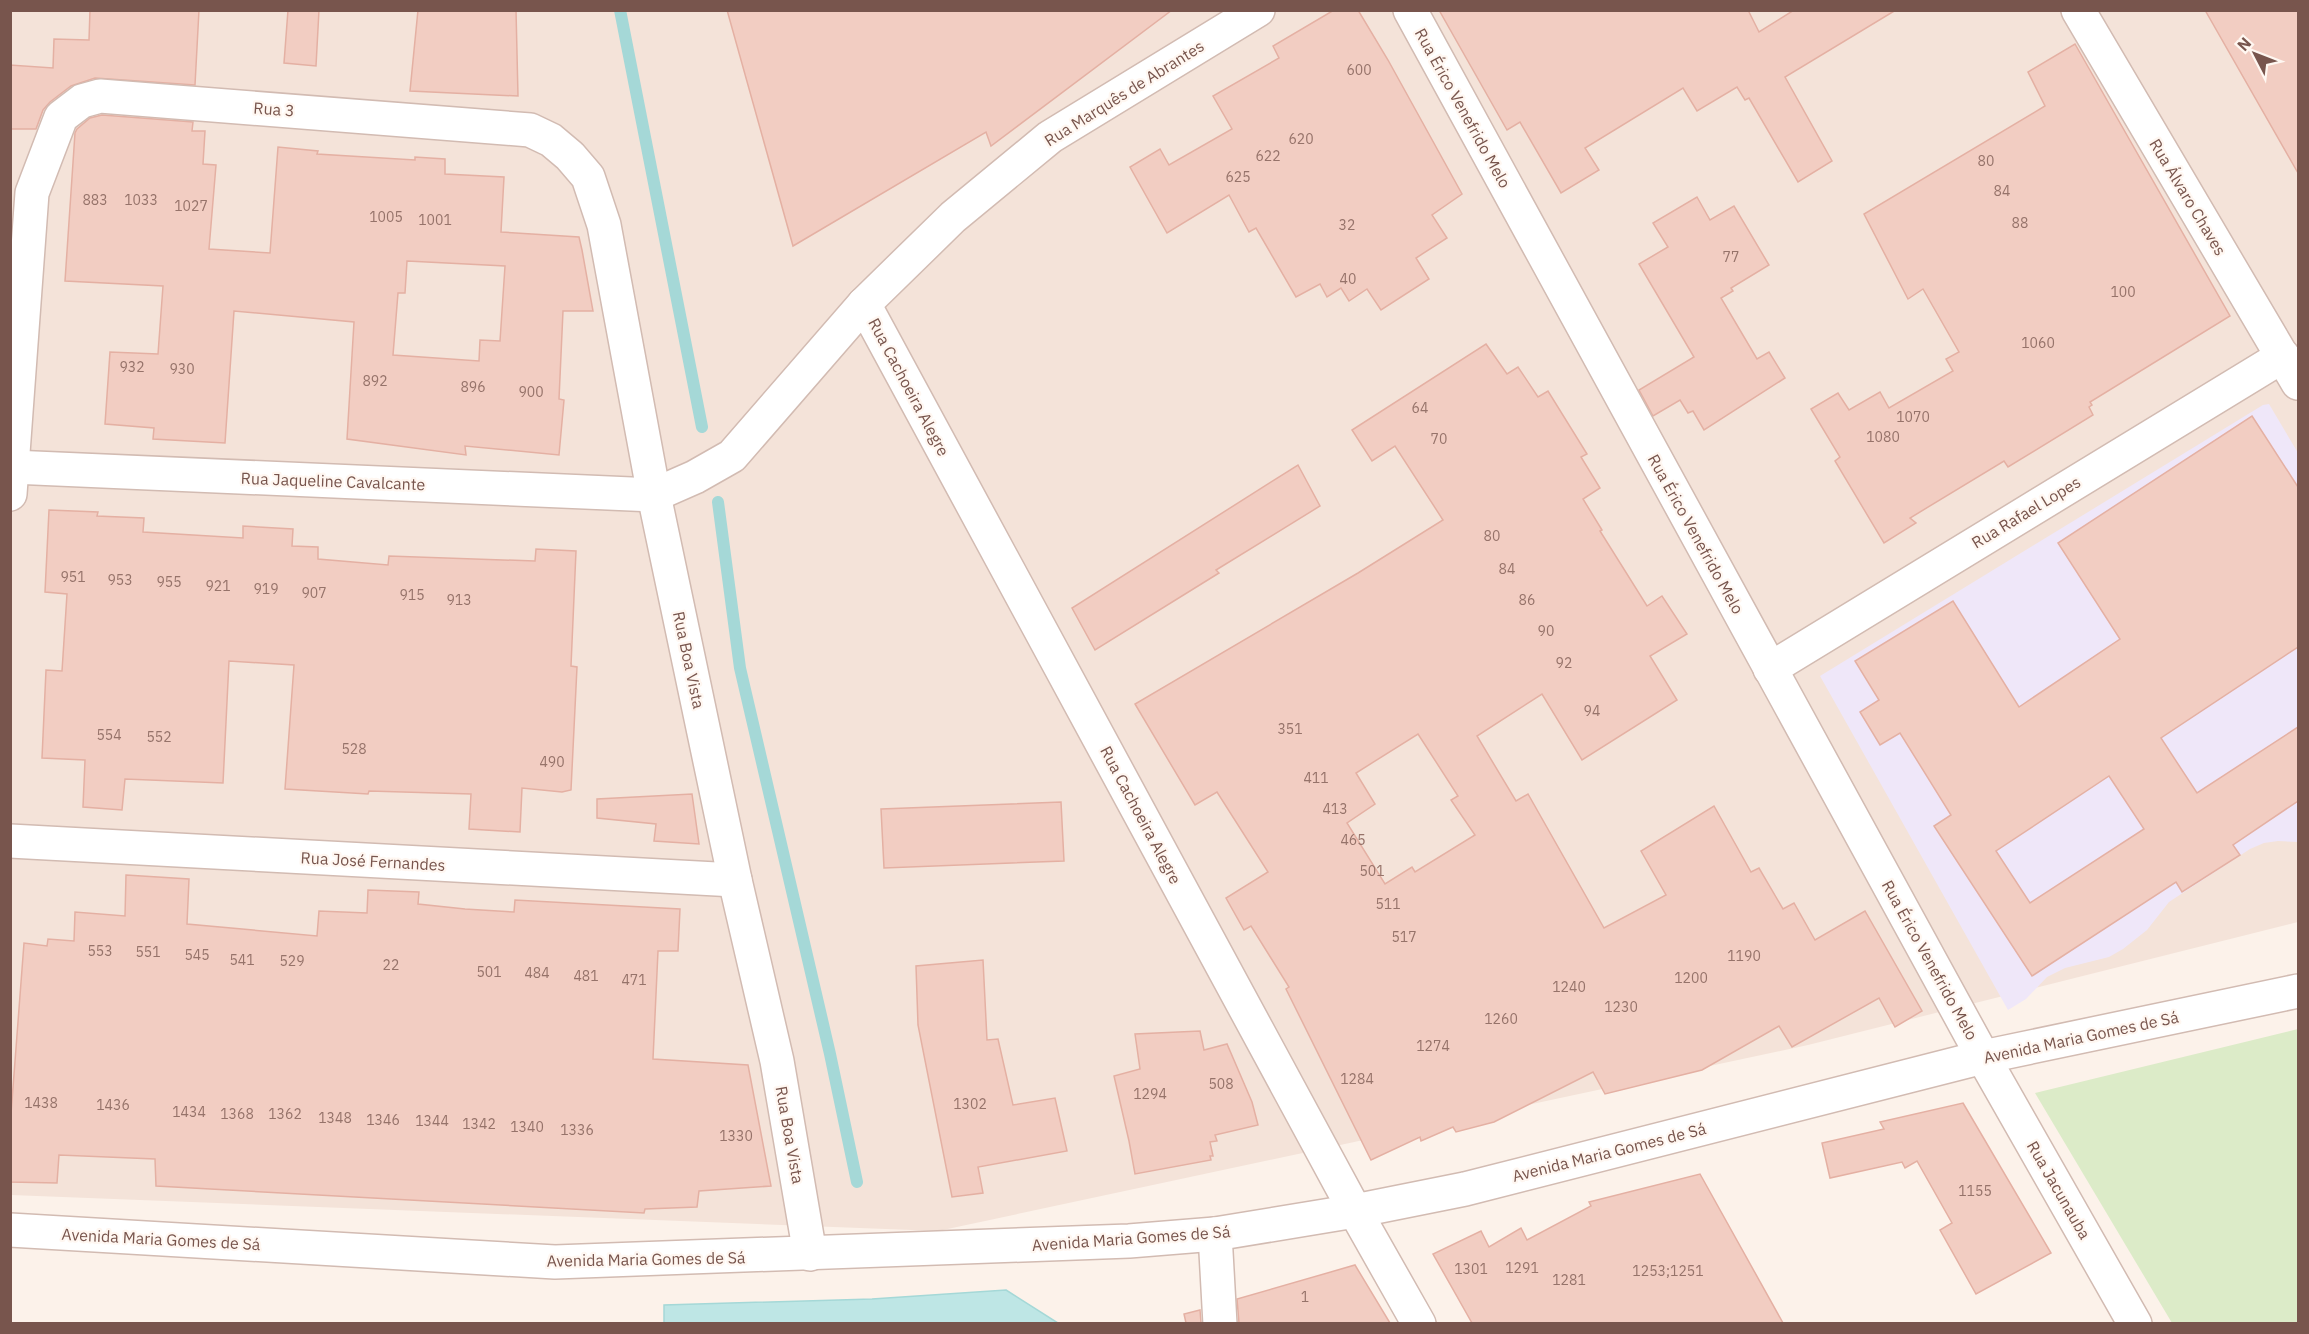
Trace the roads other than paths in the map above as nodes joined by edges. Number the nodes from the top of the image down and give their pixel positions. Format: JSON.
{"nodes":[{"id":1,"x":1258,"y":10,"type":"edge"},
{"id":2,"x":1410,"y":10,"type":"edge"},
{"id":3,"x":2078,"y":10,"type":"edge"},
{"id":4,"x":494,"y":127,"type":"joint"},
{"id":5,"x":21,"y":192,"type":"edge"},
{"id":6,"x":864,"y":304,"type":"junction"},
{"id":7,"x":2291,"y":369,"type":"edge"},
{"id":8,"x":11,"y":480,"type":"edge"},
{"id":9,"x":654,"y":495,"type":"junction"},
{"id":10,"x":1770,"y":669,"type":"junction"},
{"id":11,"x":10,"y":841,"type":"edge"},
{"id":12,"x":735,"y":880,"type":"junction"},
{"id":13,"x":2298,"y":991,"type":"edge"},
{"id":14,"x":1983,"y":1057,"type":"junction"},
{"id":15,"x":1355,"y":1211,"type":"junction"},
{"id":16,"x":10,"y":1230,"type":"edge"},
{"id":17,"x":1215,"y":1234,"type":"junction"},
{"id":18,"x":810,"y":1254,"type":"junction"},
{"id":19,"x":1220,"y":1323,"type":"edge"},
{"id":20,"x":1419,"y":1323,"type":"edge"},
{"id":21,"x":2135,"y":1323,"type":"edge"}],
"edges":[{"from":1,"to":6,"type":"street","name":"Rua Marquês de Abrantes"},
{"from":2,"to":10,"type":"street","name":"Rua Érico Venefrido Melo"},
{"from":3,"to":7,"type":"street","name":"Rua Álvaro Chaves"},
{"from":4,"to":5,"type":"street","name":"Rua 3"},
{"from":4,"to":9,"type":"street","name":"Rua Boa Vista"},
{"from":5,"to":8,"type":"street"},
{"from":6,"to":9,"type":"street","name":"Rua Marquês de Abrantes"},
{"from":6,"to":15,"type":"street","name":"Rua Cachoeira Alegre"},
{"from":7,"to":10,"type":"street","name":"Rua Rafael Lopes"},
{"from":8,"to":9,"type":"street","name":"Rua Jaqueline Cavalcante"},
{"from":9,"to":12,"type":"street","name":"Rua Boa Vista"},
{"from":10,"to":14,"type":"street","name":"Rua Érico Venefrido Melo"},
{"from":11,"to":12,"type":"street","name":"Rua José Fernandes"},
{"from":12,"to":18,"type":"street","name":"Rua Boa Vista"},
{"from":13,"to":14,"type":"street","name":"Avenida Maria Gomes de Sá"},
{"from":14,"to":15,"type":"street","name":"Avenida Maria Gomes de Sá"},
{"from":14,"to":21,"type":"street","name":"Rua Jacunauba"},
{"from":15,"to":17,"type":"street","name":"Avenida Maria Gomes de Sá"},
{"from":15,"to":20,"type":"street","name":"Rua Cachoeira Alegre"},
{"from":16,"to":18,"type":"street","name":"Avenida Maria Gomes de Sá"},
{"from":17,"to":18,"type":"street","name":"Avenida Maria Gomes de Sá"},
{"from":17,"to":19,"type":"street"}]}
